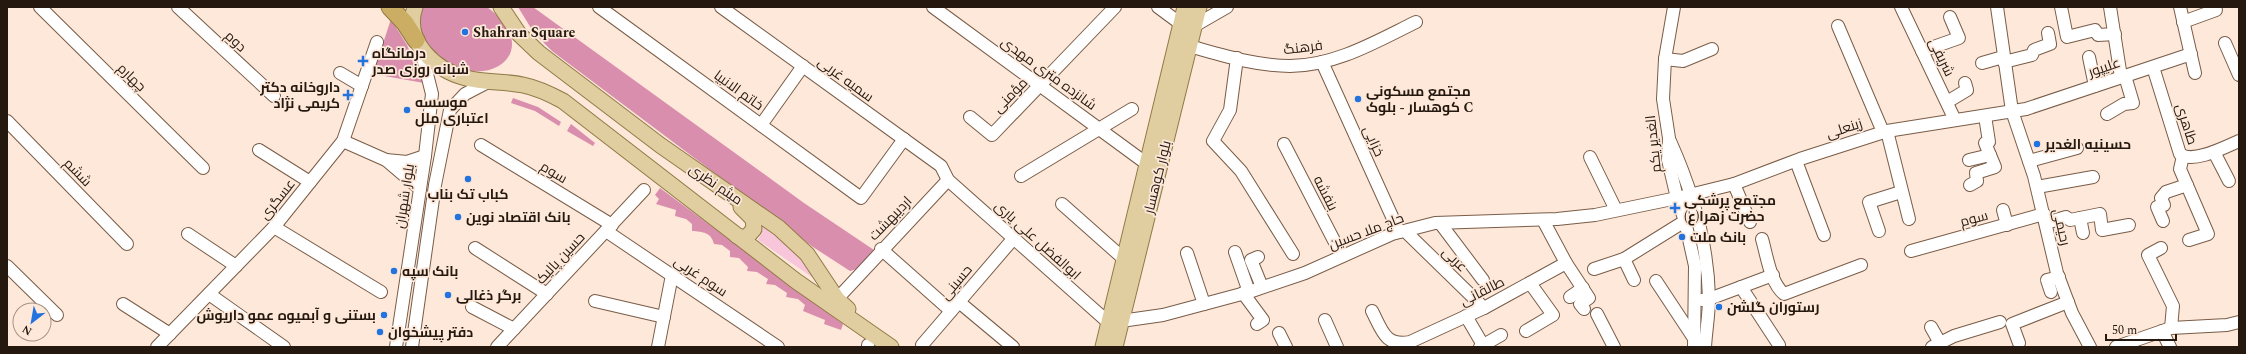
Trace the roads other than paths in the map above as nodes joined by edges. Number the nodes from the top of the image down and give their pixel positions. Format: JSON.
{"nodes":[{"id":1,"x":40,"y":7,"type":"edge"},
{"id":2,"x":178,"y":7,"type":"edge"},
{"id":3,"x":390,"y":7,"type":"edge"},
{"id":4,"x":415,"y":7,"type":"edge"},
{"id":5,"x":599,"y":7,"type":"edge"},
{"id":6,"x":721,"y":7,"type":"edge"},
{"id":7,"x":933,"y":7,"type":"edge"},
{"id":8,"x":1115,"y":7,"type":"edge"},
{"id":9,"x":1158,"y":7,"type":"edge"},
{"id":10,"x":1185,"y":7,"type":"edge"},
{"id":11,"x":1198,"y":7,"type":"edge"},
{"id":12,"x":1227,"y":7,"type":"edge"},
{"id":13,"x":1674,"y":7,"type":"edge"},
{"id":14,"x":1901,"y":7,"type":"edge"},
{"id":15,"x":1997,"y":7,"type":"edge"},
{"id":16,"x":2061,"y":7,"type":"edge"},
{"id":17,"x":2110,"y":7,"type":"edge"},
{"id":18,"x":2180,"y":7,"type":"edge"},
{"id":19,"x":504,"y":8,"type":"edge"},
{"id":20,"x":2217,"y":12,"type":"edge"},
{"id":21,"x":1950,"y":17,"type":"dead end"},
{"id":22,"x":1416,"y":22,"type":"dead end"},
{"id":23,"x":2183,"y":22,"type":"junction"},
{"id":24,"x":1188,"y":25,"type":"junction"},
{"id":25,"x":1838,"y":26,"type":"dead end"},
{"id":26,"x":2115,"y":32,"type":"junction"},
{"id":27,"x":2048,"y":33,"type":"dead end"},
{"id":28,"x":377,"y":42,"type":"dead end"},
{"id":29,"x":2225,"y":43,"type":"dead end"},
{"id":30,"x":418,"y":45,"type":"junction"},
{"id":31,"x":1189,"y":46,"type":"junction"},
{"id":32,"x":1712,"y":49,"type":"dead end"},
{"id":33,"x":1922,"y":51,"type":"junction"},
{"id":34,"x":2191,"y":54,"type":"junction"},
{"id":35,"x":2089,"y":57,"type":"dead end"},
{"id":36,"x":1236,"y":58,"type":"junction"},
{"id":37,"x":1665,"y":59,"type":"junction"},
{"id":38,"x":2004,"y":59,"type":"junction"},
{"id":39,"x":1322,"y":62,"type":"junction"},
{"id":40,"x":1982,"y":62,"type":"dead end"},
{"id":41,"x":803,"y":66,"type":"junction"},
{"id":42,"x":2153,"y":66,"type":"junction"},
{"id":43,"x":340,"y":73,"type":"dead end"},
{"id":44,"x":2195,"y":73,"type":"dead end"},
{"id":45,"x":2239,"y":74,"type":"edge"},
{"id":46,"x":2123,"y":77,"type":"junction"},
{"id":47,"x":488,"y":82,"type":"junction"},
{"id":48,"x":1965,"y":83,"type":"dead end"},
{"id":49,"x":1040,"y":85,"type":"junction"},
{"id":50,"x":362,"y":86,"type":"junction"},
{"id":51,"x":2095,"y":86,"type":"junction"},
{"id":52,"x":274,"y":96,"type":"dead end"},
{"id":53,"x":1947,"y":102,"type":"junction"},
{"id":54,"x":1132,"y":109,"type":"dead end"},
{"id":55,"x":2026,"y":109,"type":"joint"},
{"id":56,"x":2012,"y":111,"type":"junction"},
{"id":57,"x":2107,"y":114,"type":"dead end"},
{"id":58,"x":1985,"y":116,"type":"junction"},
{"id":59,"x":970,"y":117,"type":"dead end"},
{"id":60,"x":1955,"y":120,"type":"junction"},
{"id":61,"x":7,"y":121,"type":"edge"},
{"id":62,"x":761,"y":125,"type":"junction"},
{"id":63,"x":1100,"y":130,"type":"junction"},
{"id":64,"x":1885,"y":131,"type":"junction"},
{"id":65,"x":1669,"y":138,"type":"junction"},
{"id":66,"x":904,"y":139,"type":"junction"},
{"id":67,"x":343,"y":141,"type":"junction"},
{"id":68,"x":2239,"y":141,"type":"edge"},
{"id":69,"x":1284,"y":144,"type":"dead end"},
{"id":70,"x":481,"y":145,"type":"dead end"},
{"id":71,"x":2077,"y":148,"type":"dead end"},
{"id":72,"x":259,"y":150,"type":"dead end"},
{"id":73,"x":2214,"y":152,"type":"junction"},
{"id":74,"x":1990,"y":154,"type":"junction"},
{"id":75,"x":425,"y":156,"type":"junction"},
{"id":76,"x":2183,"y":156,"type":"junction"},
{"id":77,"x":1590,"y":157,"type":"dead end"},
{"id":78,"x":386,"y":160,"type":"junction"},
{"id":79,"x":1969,"y":160,"type":"dead end"},
{"id":80,"x":1796,"y":161,"type":"junction"},
{"id":81,"x":2029,"y":161,"type":"junction"},
{"id":82,"x":1147,"y":164,"type":"junction"},
{"id":83,"x":203,"y":168,"type":"dead end"},
{"id":84,"x":1022,"y":176,"type":"dead end"},
{"id":85,"x":2093,"y":177,"type":"dead end"},
{"id":86,"x":948,"y":180,"type":"junction"},
{"id":87,"x":2229,"y":181,"type":"dead end"},
{"id":88,"x":310,"y":182,"type":"junction"},
{"id":89,"x":1734,"y":184,"type":"junction"},
{"id":90,"x":1970,"y":185,"type":"dead end"},
{"id":91,"x":2187,"y":185,"type":"junction"},
{"id":92,"x":718,"y":186,"type":"junction"},
{"id":93,"x":2037,"y":187,"type":"junction"},
{"id":94,"x":420,"y":189,"type":"junction"},
{"id":95,"x":644,"y":190,"type":"dead end"},
{"id":96,"x":1901,"y":192,"type":"junction"},
{"id":97,"x":1690,"y":194,"type":"junction"},
{"id":98,"x":1677,"y":198,"type":"junction"},
{"id":99,"x":1062,"y":204,"type":"dead end"},
{"id":100,"x":1616,"y":210,"type":"junction"},
{"id":101,"x":2003,"y":210,"type":"dead end"},
{"id":102,"x":2080,"y":218,"type":"junction"},
{"id":103,"x":1909,"y":219,"type":"dead end"},
{"id":104,"x":2045,"y":219,"type":"junction"},
{"id":105,"x":1543,"y":220,"type":"junction"},
{"id":106,"x":1685,"y":221,"type":"junction"},
{"id":107,"x":2163,"y":221,"type":"dead end"},
{"id":108,"x":1750,"y":222,"type":"dead end"},
{"id":109,"x":1440,"y":223,"type":"junction"},
{"id":110,"x":2007,"y":225,"type":"junction"},
{"id":111,"x":2129,"y":225,"type":"dead end"},
{"id":112,"x":274,"y":228,"type":"junction"},
{"id":113,"x":609,"y":228,"type":"junction"},
{"id":114,"x":1879,"y":231,"type":"dead end"},
{"id":115,"x":1402,"y":232,"type":"junction"},
{"id":116,"x":2083,"y":233,"type":"dead end"},
{"id":117,"x":188,"y":234,"type":"dead end"},
{"id":118,"x":1824,"y":235,"type":"dead end"},
{"id":119,"x":737,"y":236,"type":"junction"},
{"id":120,"x":1013,"y":238,"type":"junction"},
{"id":121,"x":1762,"y":239,"type":"dead end"},
{"id":122,"x":2189,"y":240,"type":"dead end"},
{"id":123,"x":127,"y":244,"type":"dead end"},
{"id":124,"x":475,"y":248,"type":"dead end"},
{"id":125,"x":2161,"y":248,"type":"dead end"},
{"id":126,"x":881,"y":249,"type":"junction"},
{"id":127,"x":1911,"y":251,"type":"dead end"},
{"id":128,"x":1235,"y":252,"type":"dead end"},
{"id":129,"x":1187,"y":253,"type":"dead end"},
{"id":130,"x":1293,"y":254,"type":"dead end"},
{"id":131,"x":1342,"y":256,"type":"junction"},
{"id":132,"x":1258,"y":257,"type":"dead end"},
{"id":133,"x":1124,"y":258,"type":"junction"},
{"id":134,"x":1624,"y":259,"type":"junction"},
{"id":135,"x":1566,"y":263,"type":"junction"},
{"id":136,"x":1861,"y":265,"type":"dead end"},
{"id":137,"x":7,"y":266,"type":"edge"},
{"id":138,"x":236,"y":266,"type":"junction"},
{"id":139,"x":1594,"y":269,"type":"dead end"},
{"id":140,"x":672,"y":275,"type":"junction"},
{"id":141,"x":1773,"y":275,"type":"junction"},
{"id":142,"x":2059,"y":277,"type":"junction"},
{"id":143,"x":1483,"y":280,"type":"dead end"},
{"id":144,"x":1634,"y":280,"type":"dead end"},
{"id":145,"x":1656,"y":281,"type":"dead end"},
{"id":146,"x":1530,"y":283,"type":"junction"},
{"id":147,"x":1262,"y":287,"type":"junction"},
{"id":148,"x":1741,"y":287,"type":"junction"},
{"id":149,"x":1583,"y":288,"type":"junction"},
{"id":150,"x":381,"y":292,"type":"dead end"},
{"id":151,"x":1246,"y":292,"type":"junction"},
{"id":152,"x":2051,"y":292,"type":"dead end"},
{"id":153,"x":209,"y":294,"type":"junction"},
{"id":154,"x":547,"y":294,"type":"junction"},
{"id":155,"x":1570,"y":297,"type":"dead end"},
{"id":156,"x":837,"y":298,"type":"junction"},
{"id":157,"x":1709,"y":299,"type":"junction"},
{"id":158,"x":1696,"y":300,"type":"junction"},
{"id":159,"x":595,"y":301,"type":"dead end"},
{"id":160,"x":959,"y":302,"type":"junction"},
{"id":161,"x":2068,"y":302,"type":"junction"},
{"id":162,"x":122,"y":304,"type":"dead end"},
{"id":163,"x":1204,"y":304,"type":"junction"},
{"id":164,"x":472,"y":306,"type":"dead end"},
{"id":165,"x":1484,"y":308,"type":"junction"},
{"id":166,"x":1584,"y":309,"type":"dead end"},
{"id":167,"x":951,"y":311,"type":"junction"},
{"id":168,"x":1372,"y":311,"type":"dead end"},
{"id":169,"x":1597,"y":314,"type":"dead end"},
{"id":170,"x":57,"y":315,"type":"dead end"},
{"id":171,"x":1466,"y":316,"type":"junction"},
{"id":172,"x":664,"y":317,"type":"junction"},
{"id":173,"x":1325,"y":320,"type":"dead end"},
{"id":174,"x":1115,"y":322,"type":"junction"},
{"id":175,"x":2000,"y":322,"type":"dead end"},
{"id":176,"x":2239,"y":322,"type":"edge"},
{"id":177,"x":1256,"y":324,"type":"dead end"},
{"id":178,"x":1931,"y":327,"type":"dead end"},
{"id":179,"x":514,"y":329,"type":"junction"},
{"id":180,"x":2167,"y":329,"type":"junction"},
{"id":181,"x":1526,"y":331,"type":"dead end"},
{"id":182,"x":1279,"y":333,"type":"dead end"},
{"id":183,"x":170,"y":334,"type":"junction"},
{"id":184,"x":1501,"y":335,"type":"dead end"},
{"id":185,"x":1693,"y":342,"type":"edge"},
{"id":186,"x":1956,"y":342,"type":"edge"},
{"id":187,"x":2019,"y":343,"type":"dead end"},
{"id":188,"x":922,"y":345,"type":"dead end"},
{"id":189,"x":1412,"y":345,"type":"edge"},
{"id":190,"x":1779,"y":345,"type":"dead end"},
{"id":191,"x":1937,"y":345,"type":"edge"},
{"id":192,"x":1481,"y":346,"type":"edge"},
{"id":193,"x":2087,"y":346,"type":"edge"},
{"id":194,"x":157,"y":347,"type":"edge"},
{"id":195,"x":284,"y":347,"type":"edge"},
{"id":196,"x":396,"y":347,"type":"edge"},
{"id":197,"x":412,"y":347,"type":"edge"},
{"id":198,"x":497,"y":347,"type":"edge"},
{"id":199,"x":658,"y":347,"type":"edge"},
{"id":200,"x":778,"y":347,"type":"edge"},
{"id":201,"x":891,"y":347,"type":"edge"},
{"id":202,"x":898,"y":347,"type":"edge"},
{"id":203,"x":1013,"y":347,"type":"edge"},
{"id":204,"x":1103,"y":347,"type":"edge"},
{"id":205,"x":1115,"y":347,"type":"edge"},
{"id":206,"x":1286,"y":347,"type":"edge"},
{"id":207,"x":1336,"y":347,"type":"edge"},
{"id":208,"x":1614,"y":347,"type":"edge"},
{"id":209,"x":1704,"y":347,"type":"edge"},
{"id":210,"x":2116,"y":347,"type":"edge"},
{"id":211,"x":2170,"y":347,"type":"edge"}],
"edges":[{"from":1,"to":83,"type":"street","name":"چهارم"},
{"from":2,"to":52,"type":"street","name":"دوم"},
{"from":3,"to":30,"type":"highway"},
{"from":4,"to":30,"type":"main road"},
{"from":5,"to":62,"type":"street","name":"خاتم الانبیا"},
{"from":6,"to":41,"type":"street","name":"سمیه غربی"},
{"from":7,"to":49,"type":"street","name":"شانزده متری مهدی"},
{"from":8,"to":49,"type":"street","name":"مؤمنی"},
{"from":9,"to":24,"type":"street"},
{"from":10,"to":24,"type":"main road","name":"بلوار کوهسار"},
{"from":11,"to":24,"type":"main road","name":"بلوار کوهسار"},
{"from":12,"to":24,"type":"street"},
{"from":13,"to":37,"type":"street","name":"الغدیر یکم"},
{"from":14,"to":33,"type":"street","name":"شریفی"},
{"from":15,"to":38,"type":"street"},
{"from":16,"to":26,"type":"street"},
{"from":17,"to":26,"type":"street"},
{"from":18,"to":23,"type":"street"},
{"from":19,"to":92,"type":"main road","name":"میثم نظری"},
{"from":20,"to":23,"type":"street"},
{"from":21,"to":33,"type":"street"},
{"from":22,"to":39,"type":"street","name":"فرهنگ"},
{"from":23,"to":34,"type":"street"},
{"from":24,"to":31,"type":"main road","name":"بلوار کوهسار"},
{"from":24,"to":82,"type":"main road","name":"بلوار کوهسار"},
{"from":25,"to":64,"type":"street"},
{"from":26,"to":46,"type":"street"},
{"from":27,"to":38,"type":"street"},
{"from":28,"to":50,"type":"street","name":"عسگری"},
{"from":29,"to":45,"type":"street"},
{"from":30,"to":47,"type":"main road","name":"میثم نظری"},
{"from":30,"to":75,"type":"street","name":"بلوار شهران"},
{"from":31,"to":36,"type":"street","name":"فرهنگ"},
{"from":31,"to":174,"type":"main road","name":"بلوار کوهسار"},
{"from":32,"to":37,"type":"street"},
{"from":33,"to":53,"type":"street","name":"شریفی"},
{"from":34,"to":42,"type":"street","name":"علیپور"},
{"from":34,"to":44,"type":"street"},
{"from":35,"to":51,"type":"street"},
{"from":36,"to":39,"type":"street","name":"فرهنگ"},
{"from":36,"to":130,"type":"street"},
{"from":37,"to":65,"type":"street","name":"الغدیر یکم"},
{"from":38,"to":40,"type":"street"},
{"from":38,"to":56,"type":"street"},
{"from":39,"to":115,"type":"street","name":"خزایی"},
{"from":41,"to":62,"type":"street"},
{"from":41,"to":66,"type":"street","name":"سمیه غربی"},
{"from":42,"to":46,"type":"street","name":"علیپور"},
{"from":42,"to":76,"type":"street","name":"طاهری"},
{"from":43,"to":50,"type":"street"},
{"from":46,"to":51,"type":"street","name":"علیپور"},
{"from":46,"to":57,"type":"street"},
{"from":47,"to":119,"type":"main road","name":"میثم نظری"},
{"from":47,"to":197,"type":"street","name":"بلوار شهران"},
{"from":48,"to":53,"type":"street"},
{"from":49,"to":59,"type":"street","name":"مؤمنی"},
{"from":49,"to":63,"type":"street","name":"شانزده متری مهدی"},
{"from":50,"to":67,"type":"street","name":"عسگری"},
{"from":51,"to":55,"type":"street","name":"علیپور"},
{"from":53,"to":60,"type":"street","name":"شریفی"},
{"from":54,"to":63,"type":"street"},
{"from":55,"to":56,"type":"street","name":"زینعلی"},
{"from":56,"to":58,"type":"street","name":"زینعلی"},
{"from":56,"to":81,"type":"street","name":"رحیمی"},
{"from":58,"to":60,"type":"street","name":"زینعلی"},
{"from":58,"to":74,"type":"street"},
{"from":60,"to":64,"type":"street","name":"زینعلی"},
{"from":61,"to":123,"type":"street","name":"ششم"},
{"from":62,"to":66,"type":"street","name":"خاتم الانبیا"},
{"from":63,"to":82,"type":"street","name":"شانزده متری مهدی"},
{"from":63,"to":84,"type":"street"},
{"from":64,"to":80,"type":"street","name":"زینعلی"},
{"from":64,"to":96,"type":"street"},
{"from":65,"to":97,"type":"street"},
{"from":65,"to":98,"type":"street","name":"الغدیر یکم"},
{"from":66,"to":86,"type":"street","name":"سمیه غربی"},
{"from":67,"to":78,"type":"street"},
{"from":67,"to":88,"type":"street","name":"عسگری"},
{"from":68,"to":73,"type":"street","name":"طاهری"},
{"from":69,"to":131,"type":"street","name":"بنفشه"},
{"from":70,"to":113,"type":"street","name":"سوم"},
{"from":71,"to":81,"type":"street"},
{"from":72,"to":88,"type":"street"},
{"from":73,"to":76,"type":"street","name":"طاهری"},
{"from":73,"to":87,"type":"street"},
{"from":74,"to":79,"type":"street"},
{"from":74,"to":90,"type":"street"},
{"from":75,"to":78,"type":"street"},
{"from":75,"to":94,"type":"street","name":"بلوار شهران"},
{"from":76,"to":91,"type":"street"},
{"from":77,"to":100,"type":"street"},
{"from":78,"to":94,"type":"street"},
{"from":80,"to":89,"type":"street","name":"زینعلی"},
{"from":80,"to":118,"type":"street"},
{"from":81,"to":93,"type":"street","name":"رحیمی"},
{"from":82,"to":133,"type":"main road","name":"بلوار کوهسار"},
{"from":85,"to":93,"type":"street"},
{"from":86,"to":120,"type":"street","name":"ابوالفضل علی یاری"},
{"from":86,"to":126,"type":"street","name":"اردیبهشت"},
{"from":88,"to":112,"type":"street","name":"عسگری"},
{"from":89,"to":97,"type":"street","name":"زینعلی"},
{"from":89,"to":108,"type":"street"},
{"from":91,"to":107,"type":"street"},
{"from":91,"to":122,"type":"street"},
{"from":92,"to":119,"type":"main road"},
{"from":92,"to":156,"type":"main road","name":"میثم نظری"},
{"from":93,"to":104,"type":"street","name":"رحیمی"},
{"from":94,"to":196,"type":"street","name":"بلوار شهران"},
{"from":95,"to":113,"type":"street","name":"حسین پالیک"},
{"from":96,"to":103,"type":"street"},
{"from":96,"to":114,"type":"street"},
{"from":97,"to":98,"type":"street","name":"زینعلی"},
{"from":97,"to":157,"type":"street"},
{"from":98,"to":100,"type":"street","name":"حاج ملا حسین"},
{"from":98,"to":106,"type":"street","name":"الغدیر یکم"},
{"from":99,"to":133,"type":"street"},
{"from":100,"to":105,"type":"street","name":"حاج ملا حسین"},
{"from":101,"to":110,"type":"street"},
{"from":102,"to":104,"type":"street","name":"سوم"},
{"from":102,"to":111,"type":"street","name":"سوم"},
{"from":102,"to":116,"type":"street"},
{"from":104,"to":110,"type":"street","name":"سوم"},
{"from":104,"to":142,"type":"street","name":"رحیمی"},
{"from":105,"to":109,"type":"street","name":"حاج ملا حسین"},
{"from":105,"to":135,"type":"street"},
{"from":106,"to":134,"type":"street"},
{"from":106,"to":158,"type":"street","name":"الغدیر یکم"},
{"from":109,"to":115,"type":"street","name":"حاج ملا حسین"},
{"from":109,"to":143,"type":"street"},
{"from":110,"to":127,"type":"street","name":"سوم"},
{"from":112,"to":138,"type":"street","name":"عسگری"},
{"from":112,"to":150,"type":"street"},
{"from":113,"to":140,"type":"street","name":"سوم غربی"},
{"from":113,"to":154,"type":"street","name":"حسین پالیک"},
{"from":115,"to":131,"type":"street","name":"حاج ملا حسین"},
{"from":115,"to":165,"type":"street","name":"عربی"},
{"from":117,"to":138,"type":"street"},
{"from":119,"to":201,"type":"main road","name":"میثم نظری"},
{"from":120,"to":160,"type":"street","name":"حسینی"},
{"from":120,"to":174,"type":"street","name":"ابوالفضل علی یاری"},
{"from":121,"to":141,"type":"street"},
{"from":124,"to":154,"type":"street"},
{"from":125,"to":180,"type":"street"},
{"from":126,"to":156,"type":"street","name":"اردیبهشت"},
{"from":126,"to":167,"type":"street"},
{"from":128,"to":151,"type":"street"},
{"from":129,"to":163,"type":"street"},
{"from":131,"to":147,"type":"street","name":"حاج ملا حسین"},
{"from":132,"to":147,"type":"street"},
{"from":133,"to":174,"type":"main road","name":"بلوار کوهسار"},
{"from":134,"to":139,"type":"street"},
{"from":134,"to":144,"type":"street"},
{"from":135,"to":146,"type":"street","name":"طالقانی"},
{"from":135,"to":149,"type":"street"},
{"from":136,"to":141,"type":"street"},
{"from":137,"to":170,"type":"street"},
{"from":138,"to":153,"type":"street","name":"عسگری"},
{"from":140,"to":172,"type":"street"},
{"from":140,"to":200,"type":"street","name":"سوم غربی"},
{"from":141,"to":148,"type":"street"},
{"from":142,"to":152,"type":"street"},
{"from":142,"to":161,"type":"street","name":"رحیمی"},
{"from":145,"to":185,"type":"street"},
{"from":146,"to":165,"type":"street","name":"طالقانی"},
{"from":146,"to":181,"type":"street"},
{"from":147,"to":151,"type":"street","name":"حاج ملا حسین"},
{"from":148,"to":157,"type":"street"},
{"from":148,"to":190,"type":"street"},
{"from":149,"to":155,"type":"street"},
{"from":149,"to":166,"type":"street"},
{"from":151,"to":163,"type":"street","name":"حاج ملا حسین"},
{"from":151,"to":177,"type":"street"},
{"from":153,"to":183,"type":"street","name":"عسگری"},
{"from":153,"to":195,"type":"street"},
{"from":154,"to":179,"type":"street","name":"حسین پالیک"},
{"from":156,"to":202,"type":"main road","name":"میثم نظری"},
{"from":157,"to":158,"type":"street"},
{"from":157,"to":209,"type":"street"},
{"from":158,"to":185,"type":"street","name":"الغدیر یکم"},
{"from":159,"to":172,"type":"street"},
{"from":160,"to":167,"type":"street","name":"حسینی"},
{"from":160,"to":203,"type":"street"},
{"from":161,"to":187,"type":"street"},
{"from":161,"to":193,"type":"street","name":"رحیمی"},
{"from":162,"to":183,"type":"street"},
{"from":163,"to":174,"type":"street","name":"حاج ملا حسین"},
{"from":164,"to":179,"type":"street"},
{"from":165,"to":171,"type":"street","name":"طالقانی"},
{"from":167,"to":188,"type":"street","name":"حسینی"},
{"from":168,"to":189,"type":"street","name":"طالقانی"},
{"from":169,"to":208,"type":"street"},
{"from":171,"to":189,"type":"street","name":"طالقانی"},
{"from":171,"to":192,"type":"street"},
{"from":172,"to":199,"type":"street"},
{"from":173,"to":207,"type":"street"},
{"from":174,"to":204,"type":"main road","name":"بلوار کوهسار"},
{"from":174,"to":205,"type":"main road","name":"بلوار کوهسار"},
{"from":175,"to":186,"type":"street"},
{"from":176,"to":180,"type":"street"},
{"from":178,"to":191,"type":"street"},
{"from":179,"to":198,"type":"street","name":"حسین پالیک"},
{"from":180,"to":210,"type":"street"},
{"from":180,"to":211,"type":"street"},
{"from":182,"to":206,"type":"street"},
{"from":183,"to":194,"type":"street","name":"عسگری"},
{"from":184,"to":192,"type":"street"},
{"from":186,"to":191,"type":"street"}]}
